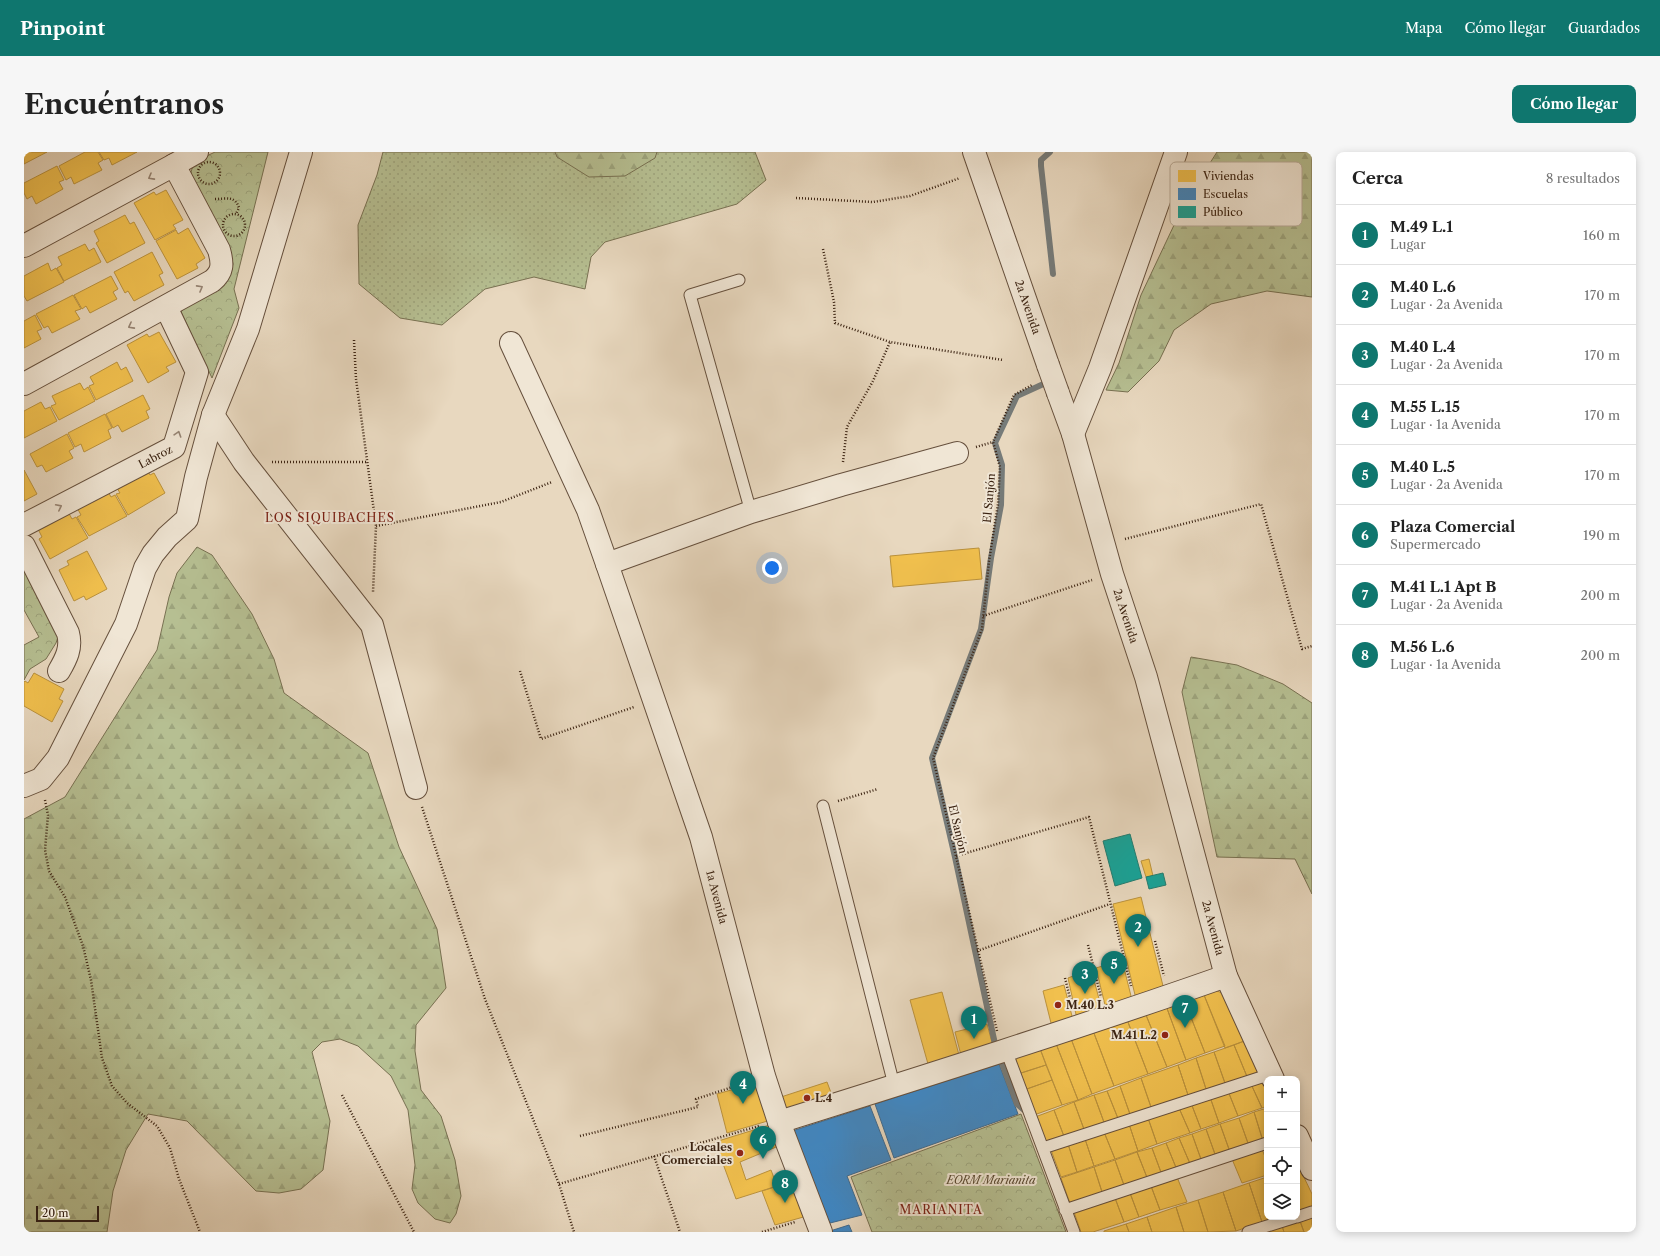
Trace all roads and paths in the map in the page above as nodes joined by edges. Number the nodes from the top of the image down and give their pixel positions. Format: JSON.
{"nodes":[{"id":1,"x":197,"y":152,"type":"edge"},
{"id":2,"x":301,"y":152,"type":"edge"},
{"id":3,"x":1176,"y":152,"type":"edge"},
{"id":4,"x":978,"y":161,"type":"edge"},
{"id":5,"x":1172,"y":162,"type":"edge"},
{"id":6,"x":174,"y":165,"type":"junction"},
{"id":7,"x":1170,"y":169,"type":"edge"},
{"id":8,"x":207,"y":183,"type":"junction"},
{"id":9,"x":205,"y":189,"type":"dead end"},
{"id":10,"x":210,"y":198,"type":"dead end"},
{"id":11,"x":796,"y":198,"type":"dead end"},
{"id":12,"x":236,"y":214,"type":"junction"},
{"id":13,"x":24,"y":246,"type":"edge"},
{"id":14,"x":823,"y":249,"type":"dead end"},
{"id":15,"x":740,"y":280,"type":"dead end"},
{"id":16,"x":166,"y":308,"type":"junction"},
{"id":17,"x":354,"y":340,"type":"dead end"},
{"id":18,"x":511,"y":342,"type":"dead end"},
{"id":19,"x":890,"y":342,"type":"junction"},
{"id":20,"x":1004,"y":360,"type":"dead end"},
{"id":21,"x":24,"y":384,"type":"edge"},
{"id":22,"x":1034,"y":384,"type":"dead end"},
{"id":23,"x":212,"y":415,"type":"junction"},
{"id":24,"x":1073,"y":434,"type":"junction"},
{"id":25,"x":957,"y":453,"type":"dead end"},
{"id":26,"x":244,"y":462,"type":"junction"},
{"id":27,"x":367,"y":462,"type":"junction"},
{"id":28,"x":571,"y":474,"type":"junction"},
{"id":29,"x":841,"y":485,"type":"junction"},
{"id":30,"x":751,"y":512,"type":"junction"},
{"id":31,"x":24,"y":525,"type":"edge"},
{"id":32,"x":376,"y":526,"type":"junction"},
{"id":33,"x":1103,"y":545,"type":"junction"},
{"id":34,"x":24,"y":546,"type":"edge"},
{"id":35,"x":607,"y":564,"type":"junction"},
{"id":36,"x":1112,"y":574,"type":"junction"},
{"id":37,"x":983,"y":617,"type":"junction"},
{"id":38,"x":372,"y":625,"type":"junction"},
{"id":39,"x":1312,"y":646,"type":"edge"},
{"id":40,"x":59,"y":671,"type":"dead end"},
{"id":41,"x":520,"y":671,"type":"dead end"},
{"id":42,"x":653,"y":701,"type":"junction"},
{"id":43,"x":33,"y":782,"type":"edge"},
{"id":44,"x":416,"y":788,"type":"joint"},
{"id":45,"x":878,"y":789,"type":"dead end"},
{"id":46,"x":823,"y":806,"type":"joint"},
{"id":47,"x":956,"y":856,"type":"junction"},
{"id":48,"x":1110,"y":904,"type":"junction"},
{"id":49,"x":1155,"y":941,"type":"dead end"},
{"id":50,"x":1088,"y":945,"type":"dead end"},
{"id":51,"x":977,"y":951,"type":"junction"},
{"id":52,"x":1226,"y":976,"type":"junction"},
{"id":53,"x":1065,"y":978,"type":"dead end"},
{"id":54,"x":1169,"y":996,"type":"junction"},
{"id":55,"x":1136,"y":1008,"type":"junction"},
{"id":56,"x":1106,"y":1017,"type":"junction"},
{"id":57,"x":1077,"y":1026,"type":"junction"},
{"id":58,"x":997,"y":1049,"type":"junction"},
{"id":59,"x":764,"y":1076,"type":"junction"},
{"id":60,"x":1272,"y":1076,"type":"edge"},
{"id":61,"x":1264,"y":1079,"type":"edge"},
{"id":62,"x":894,"y":1085,"type":"junction"},
{"id":63,"x":342,"y":1095,"type":"dead end"},
{"id":64,"x":779,"y":1122,"type":"junction"},
{"id":65,"x":580,"y":1136,"type":"dead end"},
{"id":66,"x":1264,"y":1143,"type":"edge"},
{"id":67,"x":1300,"y":1143,"type":"edge"},
{"id":68,"x":1043,"y":1148,"type":"junction"},
{"id":69,"x":654,"y":1156,"type":"junction"},
{"id":70,"x":1312,"y":1169,"type":"edge"},
{"id":71,"x":559,"y":1184,"type":"junction"},
{"id":72,"x":1065,"y":1210,"type":"junction"},
{"id":73,"x":1312,"y":1212,"type":"edge"},
{"id":74,"x":1300,"y":1216,"type":"edge"},
{"id":75,"x":1286,"y":1220,"type":"edge"},
{"id":76,"x":818,"y":1224,"type":"edge"},
{"id":77,"x":200,"y":1232,"type":"edge"},
{"id":78,"x":414,"y":1232,"type":"edge"},
{"id":79,"x":574,"y":1232,"type":"edge"},
{"id":80,"x":680,"y":1232,"type":"edge"},
{"id":81,"x":762,"y":1232,"type":"edge"},
{"id":82,"x":1074,"y":1232,"type":"edge"},
{"id":83,"x":1248,"y":1232,"type":"edge"}],
"edges":[{"from":1,"to":6,"type":"street"},
{"from":2,"to":23,"type":"street"},
{"from":3,"to":5,"type":"street"},
{"from":4,"to":11,"type":"path"},
{"from":4,"to":24,"type":"street","name":"2a Avenida","bridge":true},
{"from":6,"to":13,"type":"street","one_way":true},
{"from":16,"to":6,"type":"street","one_way":true},
{"from":7,"to":24,"type":"street"},
{"from":8,"to":8,"type":"path"},
{"from":8,"to":9,"type":"path"},
{"from":10,"to":12,"type":"path"},
{"from":12,"to":12,"type":"path"},
{"from":14,"to":19,"type":"path"},
{"from":15,"to":30,"type":"lane"},
{"from":16,"to":21,"type":"street","one_way":true},
{"from":31,"to":16,"type":"street","name":"Labroz","one_way":true},
{"from":17,"to":27,"type":"path"},
{"from":18,"to":28,"type":"street","name":"1a Avenida"},
{"from":19,"to":20,"type":"path"},
{"from":19,"to":29,"type":"path"},
{"from":22,"to":37,"type":"path","name":"El Sanjón"},
{"from":23,"to":26,"type":"street"},
{"from":23,"to":43,"type":"street"},
{"from":24,"to":33,"type":"street","name":"2a Avenida"},
{"from":25,"to":29,"type":"street"},
{"from":26,"to":27,"type":"path"},
{"from":26,"to":38,"type":"street"},
{"from":27,"to":32,"type":"path"},
{"from":28,"to":32,"type":"path"},
{"from":28,"to":35,"type":"street","name":"1a Avenida"},
{"from":29,"to":30,"type":"street"},
{"from":30,"to":35,"type":"street"},
{"from":32,"to":38,"type":"path"},
{"from":33,"to":36,"type":"street","name":"2a Avenida"},
{"from":33,"to":39,"type":"path"},
{"from":34,"to":40,"type":"street"},
{"from":35,"to":42,"type":"street","name":"1a Avenida"},
{"from":36,"to":37,"type":"path"},
{"from":36,"to":52,"type":"street","name":"2a Avenida"},
{"from":37,"to":47,"type":"path","name":"El Sanjón"},
{"from":38,"to":44,"type":"street"},
{"from":41,"to":42,"type":"path"},
{"from":42,"to":59,"type":"street","name":"1a Avenida"},
{"from":43,"to":77,"type":"path"},
{"from":44,"to":71,"type":"path"},
{"from":45,"to":46,"type":"path"},
{"from":46,"to":62,"type":"lane"},
{"from":47,"to":48,"type":"path"},
{"from":47,"to":51,"type":"path","name":"El Sanjón"},
{"from":48,"to":51,"type":"path"},
{"from":48,"to":55,"type":"path"},
{"from":49,"to":54,"type":"path"},
{"from":50,"to":56,"type":"path"},
{"from":51,"to":58,"type":"path","name":"El Sanjón"},
{"from":52,"to":54,"type":"street"},
{"from":52,"to":60,"type":"street","name":"2a Avenida"},
{"from":53,"to":57,"type":"path"},
{"from":54,"to":55,"type":"street"},
{"from":55,"to":56,"type":"street"},
{"from":56,"to":57,"type":"street"},
{"from":57,"to":58,"type":"street"},
{"from":58,"to":62,"type":"street"},
{"from":58,"to":68,"type":"lane"},
{"from":59,"to":64,"type":"street","name":"1a Avenida"},
{"from":59,"to":65,"type":"path"},
{"from":61,"to":68,"type":"lane"},
{"from":62,"to":64,"type":"street"},
{"from":63,"to":78,"type":"path"},
{"from":64,"to":69,"type":"path"},
{"from":64,"to":76,"type":"street","name":"1a Avenida"},
{"from":66,"to":72,"type":"lane"},
{"from":67,"to":70,"type":"street"},
{"from":68,"to":72,"type":"lane"},
{"from":69,"to":71,"type":"path"},
{"from":69,"to":80,"type":"path"},
{"from":71,"to":79,"type":"path"},
{"from":72,"to":82,"type":"lane"},
{"from":73,"to":74,"type":"lane"},
{"from":75,"to":83,"type":"lane"},
{"from":76,"to":81,"type":"path"}]}
